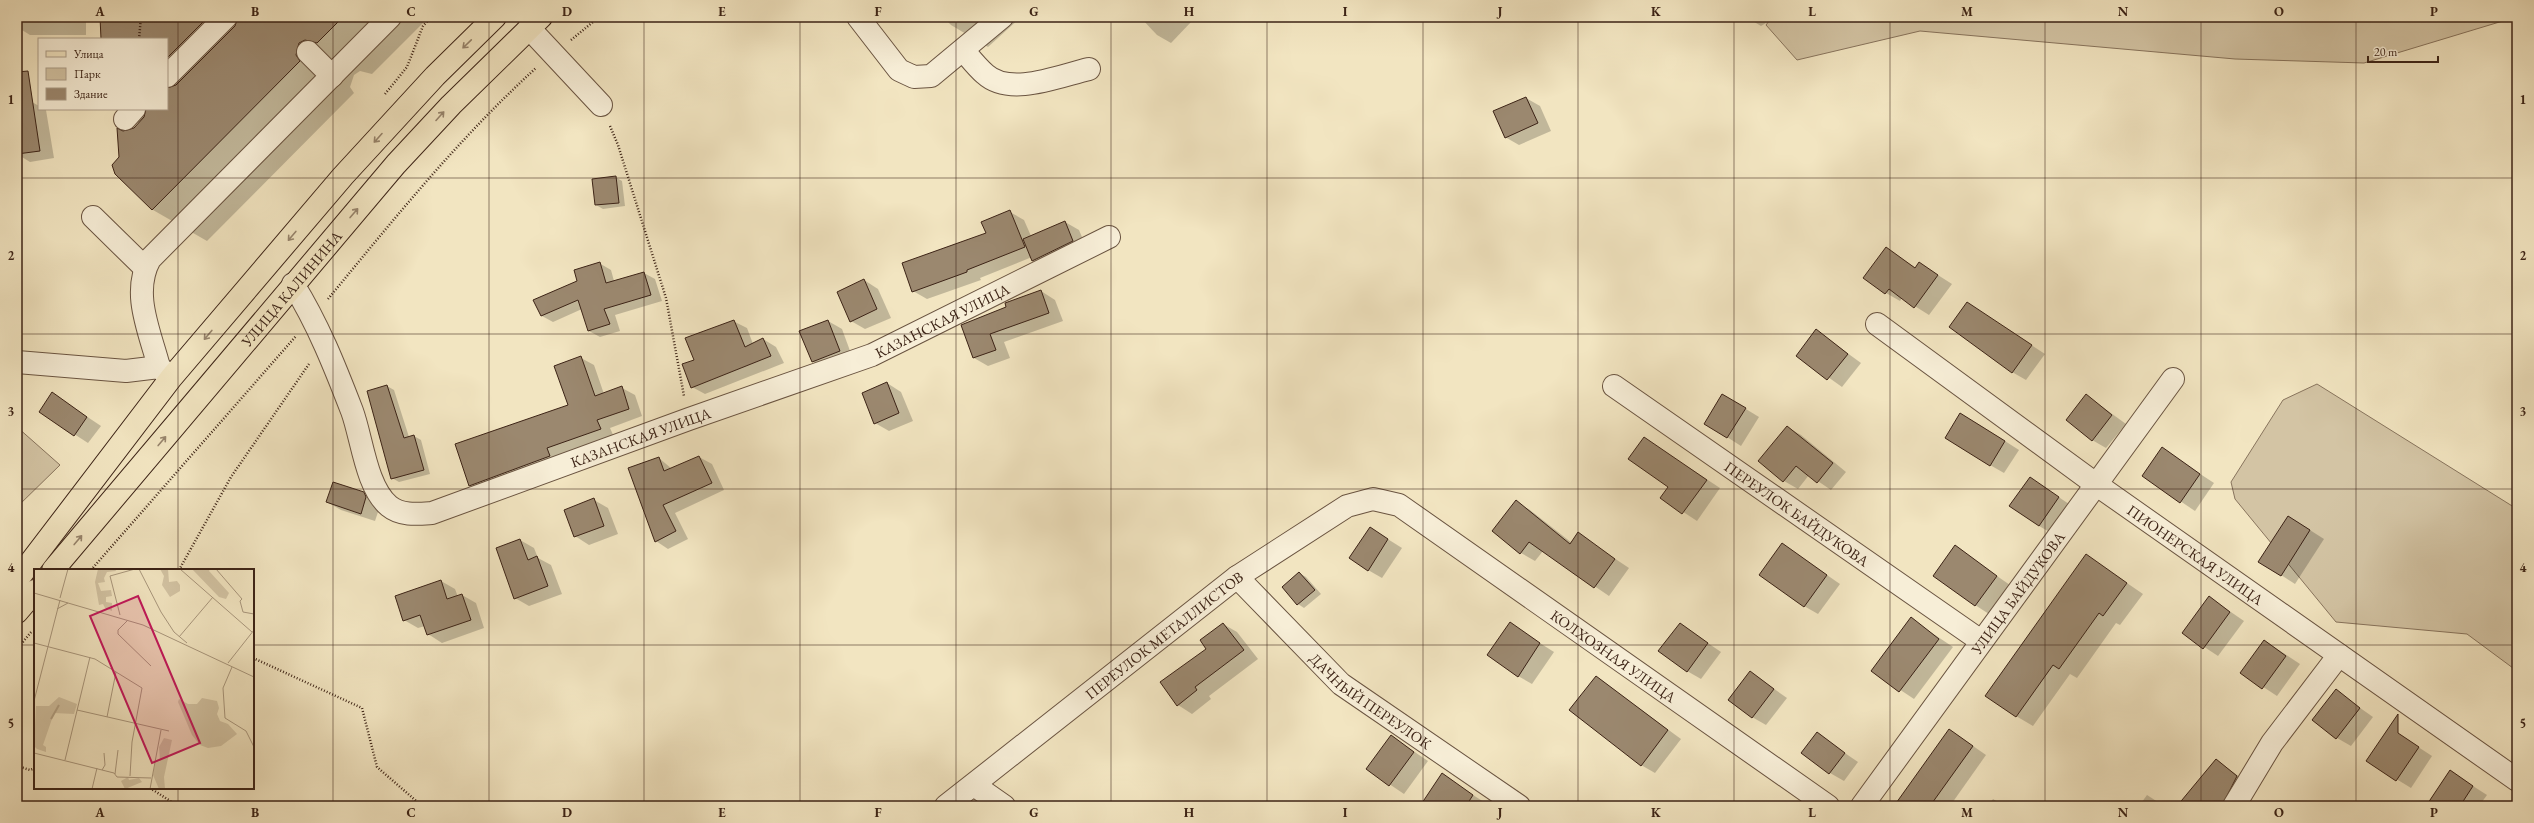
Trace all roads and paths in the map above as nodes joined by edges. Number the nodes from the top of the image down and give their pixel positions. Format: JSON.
{"nodes":[{"id":1,"x":141,"y":17,"type":"edge"},
{"id":2,"x":226,"y":17,"type":"edge"},
{"id":3,"x":390,"y":17,"type":"edge"},
{"id":4,"x":495,"y":17,"type":"edge"},
{"id":5,"x":599,"y":17,"type":"edge"},
{"id":6,"x":858,"y":17,"type":"edge"},
{"id":7,"x":1002,"y":17,"type":"edge"},
{"id":8,"x":535,"y":23,"type":"edge"},
{"id":9,"x":139,"y":38,"type":"edge"},
{"id":10,"x":567,"y":43,"type":"dead end"},
{"id":11,"x":964,"y":51,"type":"junction"},
{"id":12,"x":308,"y":52,"type":"dead end"},
{"id":13,"x":540,"y":64,"type":"dead end"},
{"id":14,"x":1089,"y":69,"type":"dead end"},
{"id":15,"x":168,"y":75,"type":"edge"},
{"id":16,"x":332,"y":76,"type":"junction"},
{"id":17,"x":601,"y":105,"type":"joint"},
{"id":18,"x":93,"y":217,"type":"dead end"},
{"id":19,"x":1109,"y":237,"type":"dead end"},
{"id":20,"x":145,"y":268,"type":"junction"},
{"id":21,"x":293,"y":284,"type":"junction"},
{"id":22,"x":326,"y":301,"type":"dead end"},
{"id":23,"x":1877,"y":324,"type":"dead end"},
{"id":24,"x":302,"y":330,"type":"dead end"},
{"id":25,"x":324,"y":342,"type":"junction"},
{"id":26,"x":17,"y":362,"type":"edge"},
{"id":27,"x":165,"y":373,"type":"junction"},
{"id":28,"x":2173,"y":379,"type":"dead end"},
{"id":29,"x":1614,"y":386,"type":"dead end"},
{"id":30,"x":689,"y":419,"type":"junction"},
{"id":31,"x":2096,"y":485,"type":"junction"},
{"id":32,"x":1399,"y":505,"type":"joint"},
{"id":33,"x":54,"y":569,"type":"edge"},
{"id":34,"x":92,"y":569,"type":"edge"},
{"id":35,"x":180,"y":569,"type":"edge"},
{"id":36,"x":20,"y":576,"type":"edge"},
{"id":37,"x":1237,"y":577,"type":"junction"},
{"id":38,"x":34,"y":592,"type":"edge"},
{"id":39,"x":17,"y":612,"type":"edge"},
{"id":40,"x":34,"y":629,"type":"edge"},
{"id":41,"x":1981,"y":641,"type":"junction"},
{"id":42,"x":17,"y":649,"type":"edge"},
{"id":43,"x":2339,"y":655,"type":"junction"},
{"id":44,"x":254,"y":658,"type":"edge"},
{"id":45,"x":17,"y":766,"type":"edge"},
{"id":46,"x":34,"y":768,"type":"edge"},
{"id":47,"x":2517,"y":780,"type":"edge"},
{"id":48,"x":974,"y":785,"type":"junction"},
{"id":49,"x":152,"y":789,"type":"edge"},
{"id":50,"x":178,"y":806,"type":"edge"},
{"id":51,"x":422,"y":806,"type":"edge"},
{"id":52,"x":946,"y":806,"type":"edge"},
{"id":53,"x":1004,"y":806,"type":"edge"},
{"id":54,"x":1519,"y":806,"type":"edge"},
{"id":55,"x":1828,"y":806,"type":"edge"},
{"id":56,"x":1862,"y":806,"type":"edge"},
{"id":57,"x":2234,"y":806,"type":"edge"}],
"edges":[{"from":1,"to":9,"type":"path"},
{"from":2,"to":15,"type":"street"},
{"from":3,"to":16,"type":"street"},
{"from":4,"to":27,"type":"main road","one_way":true},
{"from":5,"to":10,"type":"path"},
{"from":6,"to":11,"type":"street"},
{"from":7,"to":11,"type":"street"},
{"from":8,"to":17,"type":"street"},
{"from":21,"to":8,"type":"main road","name":"УЛИЦА КАЛИНИНА","one_way":true},
{"from":11,"to":14,"type":"street"},
{"from":12,"to":16,"type":"street"},
{"from":13,"to":22,"type":"path"},
{"from":16,"to":20,"type":"street"},
{"from":17,"to":30,"type":"path"},
{"from":18,"to":20,"type":"street"},
{"from":19,"to":30,"type":"street","name":"КАЗАНСКАЯ УЛИЦА"},
{"from":20,"to":27,"type":"street"},
{"from":21,"to":25,"type":"street","name":"КАЗАНСКАЯ УЛИЦА"},
{"from":33,"to":21,"type":"main road","name":"УЛИЦА КАЛИНИНА","one_way":true},
{"from":23,"to":31,"type":"street","name":"ПИОНЕРСКАЯ УЛИЦА"},
{"from":24,"to":34,"type":"path"},
{"from":25,"to":30,"type":"street","name":"КАЗАНСКАЯ УЛИЦА"},
{"from":25,"to":35,"type":"path"},
{"from":26,"to":27,"type":"street"},
{"from":27,"to":36,"type":"main road"},
{"from":28,"to":31,"type":"street","name":"УЛИЦА БАЙДУКОВА"},
{"from":29,"to":41,"type":"street","name":"ПЕРЕУЛОК БАЙДУКОВА"},
{"from":31,"to":41,"type":"street","name":"УЛИЦА БАЙДУКОВА"},
{"from":31,"to":43,"type":"street","name":"ПИОНЕРСКАЯ УЛИЦА"},
{"from":32,"to":37,"type":"street","name":"ПЕРЕУЛОК МЕТАЛЛИСТОВ"},
{"from":32,"to":55,"type":"street","name":"КОЛХОЗНАЯ УЛИЦА"},
{"from":37,"to":48,"type":"street","name":"ПЕРЕУЛОК МЕТАЛЛИСТОВ"},
{"from":37,"to":54,"type":"street","name":"ДАЧНЫЙ ПЕРЕУЛОК"},
{"from":38,"to":39,"type":"main road"},
{"from":40,"to":42,"type":"path"},
{"from":41,"to":56,"type":"street","name":"УЛИЦА БАЙДУКОВА"},
{"from":43,"to":47,"type":"street","name":"ПИОНЕРСКАЯ УЛИЦА"},
{"from":43,"to":57,"type":"street"},
{"from":44,"to":51,"type":"path"},
{"from":45,"to":46,"type":"path"},
{"from":48,"to":52,"type":"street","name":"ПЕРЕУЛОК МЕТАЛЛИСТОВ"},
{"from":48,"to":53,"type":"street"},
{"from":49,"to":50,"type":"path"}]}
